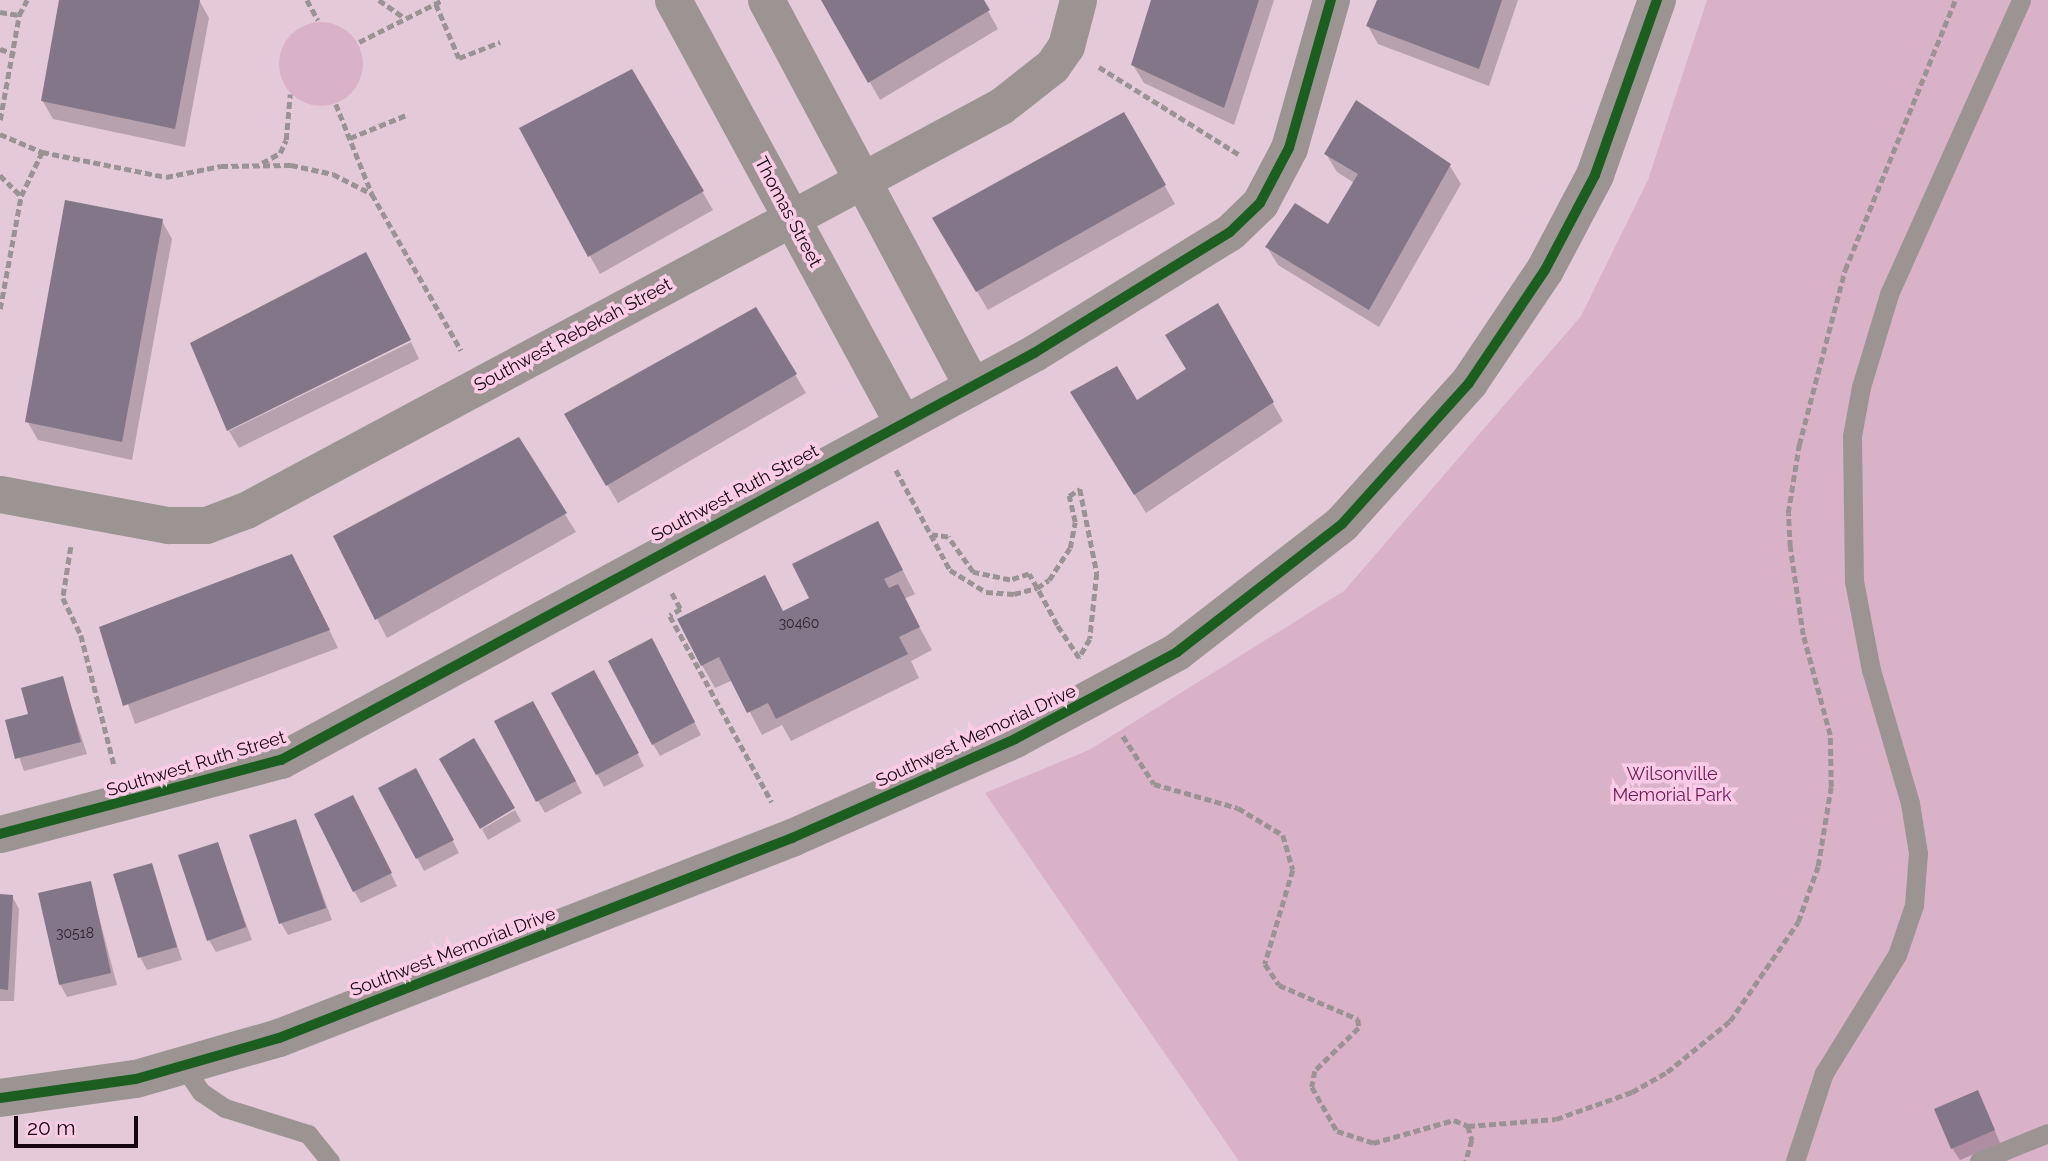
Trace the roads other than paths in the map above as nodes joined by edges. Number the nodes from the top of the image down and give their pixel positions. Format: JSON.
{"nodes":[{"id":1,"x":673,"y":0,"type":"edge"},
{"id":2,"x":766,"y":0,"type":"edge"},
{"id":3,"x":1079,"y":0,"type":"edge"},
{"id":4,"x":1331,"y":0,"type":"edge"},
{"id":5,"x":1657,"y":0,"type":"edge"},
{"id":6,"x":2021,"y":0,"type":"edge"},
{"id":7,"x":862,"y":179,"type":"junction"},
{"id":8,"x":791,"y":218,"type":"junction"},
{"id":9,"x":972,"y":386,"type":"junction"},
{"id":10,"x":903,"y":423,"type":"junction"},
{"id":11,"x":0,"y":494,"type":"edge"},
{"id":12,"x":0,"y":834,"type":"edge"},
{"id":13,"x":184,"y":1068,"type":"junction"},
{"id":14,"x":0,"y":1098,"type":"edge"},
{"id":15,"x":2048,"y":1133,"type":"edge"},
{"id":16,"x":330,"y":1161,"type":"edge"},
{"id":17,"x":1795,"y":1161,"type":"edge"},
{"id":18,"x":1979,"y":1161,"type":"edge"}],
"edges":[{"from":1,"to":8,"type":"street","name":"Thomas Street"},
{"from":2,"to":7,"type":"street"},
{"from":3,"to":7,"type":"street","name":"Southwest Rebekah Street"},
{"from":4,"to":9,"type":"street","name":"Southwest Ruth Street"},
{"from":5,"to":13,"type":"street","name":"Southwest Memorial Drive"},
{"from":6,"to":17,"type":"lane"},
{"from":7,"to":8,"type":"street","name":"Southwest Rebekah Street"},
{"from":7,"to":9,"type":"street"},
{"from":8,"to":10,"type":"street","name":"Thomas Street"},
{"from":8,"to":11,"type":"street","name":"Southwest Rebekah Street"},
{"from":9,"to":10,"type":"street","name":"Southwest Ruth Street"},
{"from":10,"to":12,"type":"street","name":"Southwest Ruth Street"},
{"from":13,"to":14,"type":"street","name":"Southwest Memorial Drive"},
{"from":13,"to":16,"type":"lane"},
{"from":15,"to":18,"type":"lane"}]}
